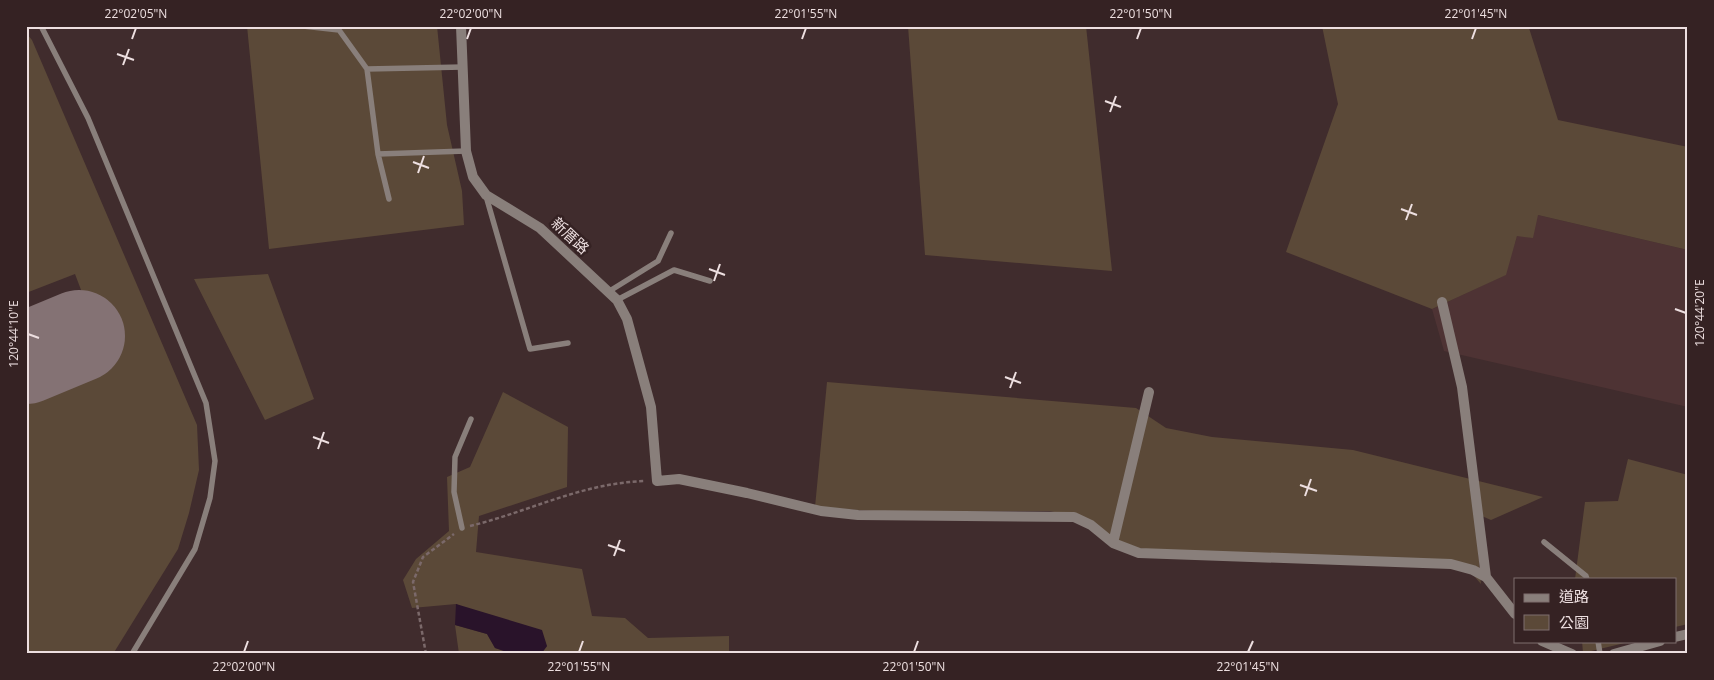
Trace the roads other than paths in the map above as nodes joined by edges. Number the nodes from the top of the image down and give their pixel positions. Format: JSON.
{"nodes":[{"id":1,"x":42,"y":26,"type":"edge"},
{"id":2,"x":303,"y":26,"type":"edge"},
{"id":3,"x":461,"y":26,"type":"edge"},
{"id":4,"x":464,"y":67,"type":"junction"},
{"id":5,"x":367,"y":69,"type":"junction"},
{"id":6,"x":466,"y":152,"type":"junction"},
{"id":7,"x":378,"y":154,"type":"junction"},
{"id":8,"x":486,"y":195,"type":"junction"},
{"id":9,"x":389,"y":199,"type":"dead end"},
{"id":10,"x":670,"y":233,"type":"dead end"},
{"id":11,"x":710,"y":281,"type":"dead end"},
{"id":12,"x":608,"y":292,"type":"junction"},
{"id":13,"x":617,"y":300,"type":"junction"},
{"id":14,"x":1442,"y":302,"type":"dead end"},
{"id":15,"x":568,"y":343,"type":"dead end"},
{"id":16,"x":1149,"y":392,"type":"dead end"},
{"id":17,"x":471,"y":419,"type":"dead end"},
{"id":18,"x":462,"y":528,"type":"road end"},
{"id":19,"x":1544,"y":542,"type":"dead end"},
{"id":20,"x":1113,"y":543,"type":"junction"},
{"id":21,"x":1486,"y":578,"type":"junction"},
{"id":22,"x":1587,"y":578,"type":"edge"},
{"id":23,"x":1514,"y":613,"type":"edge"},
{"id":24,"x":1544,"y":642,"type":"edge"},
{"id":25,"x":1657,"y":642,"type":"edge"},
{"id":26,"x":1631,"y":652,"type":"edge"},
{"id":27,"x":132,"y":654,"type":"edge"},
{"id":28,"x":1572,"y":654,"type":"edge"},
{"id":29,"x":1614,"y":654,"type":"edge"}],
"edges":[{"from":1,"to":27,"type":"lane"},
{"from":2,"to":5,"type":"lane"},
{"from":3,"to":4,"type":"street","name":"新厝路"},
{"from":4,"to":5,"type":"lane"},
{"from":4,"to":6,"type":"street","name":"新厝路"},
{"from":5,"to":7,"type":"lane"},
{"from":6,"to":7,"type":"lane"},
{"from":6,"to":8,"type":"street","name":"新厝路"},
{"from":7,"to":9,"type":"lane"},
{"from":8,"to":12,"type":"street","name":"新厝路"},
{"from":8,"to":15,"type":"lane"},
{"from":10,"to":12,"type":"lane"},
{"from":11,"to":13,"type":"lane"},
{"from":12,"to":13,"type":"street","name":"新厝路"},
{"from":13,"to":20,"type":"street","name":"新厝路"},
{"from":14,"to":21,"type":"street"},
{"from":16,"to":20,"type":"street"},
{"from":17,"to":18,"type":"lane"},
{"from":19,"to":22,"type":"lane"},
{"from":20,"to":21,"type":"street"},
{"from":21,"to":23,"type":"street"},
{"from":24,"to":28,"type":"street"},
{"from":25,"to":26,"type":"street"},
{"from":26,"to":29,"type":"street"}]}
